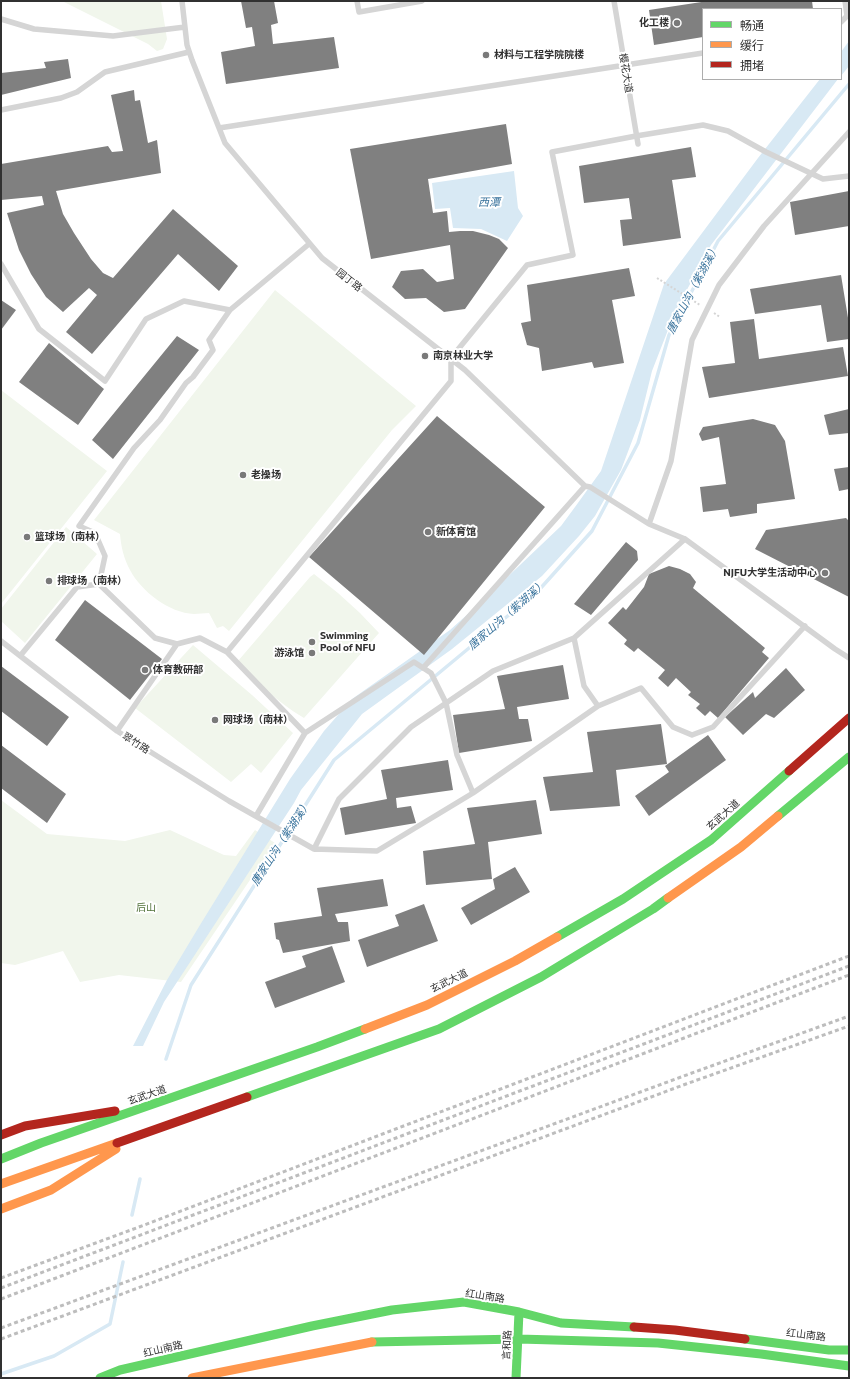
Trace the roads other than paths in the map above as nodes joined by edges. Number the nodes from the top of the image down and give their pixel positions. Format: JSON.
{"nodes":[{"id":1,"x":182,"y":1,"type":"edge"},
{"id":2,"x":357,"y":1,"type":"edge"},
{"id":3,"x":422,"y":1,"type":"edge"},
{"id":4,"x":614,"y":1,"type":"edge"},
{"id":5,"x":844,"y":1,"type":"edge"},
{"id":6,"x":1,"y":19,"type":"edge"},
{"id":7,"x":842,"y":21,"type":"edge"},
{"id":8,"x":185,"y":27,"type":"junction"},
{"id":9,"x":189,"y":52,"type":"junction"},
{"id":10,"x":702,"y":53,"type":"edge"},
{"id":11,"x":625,"y":66,"type":"junction"},
{"id":12,"x":1,"y":110,"type":"edge"},
{"id":13,"x":219,"y":128,"type":"junction"},
{"id":14,"x":849,"y":132,"type":"edge"},
{"id":15,"x":636,"y":136,"type":"junction"},
{"id":16,"x":638,"y":144,"type":"dead end"},
{"id":17,"x":811,"y":173,"type":"junction"},
{"id":18,"x":849,"y":176,"type":"edge"},
{"id":19,"x":309,"y":244,"type":"junction"},
{"id":20,"x":1,"y":264,"type":"edge"},
{"id":21,"x":230,"y":310,"type":"junction"},
{"id":22,"x":451,"y":358,"type":"junction"},
{"id":23,"x":585,"y":486,"type":"junction"},
{"id":24,"x":649,"y":524,"type":"junction"},
{"id":25,"x":685,"y":539,"type":"junction"},
{"id":26,"x":99,"y":584,"type":"junction"},
{"id":27,"x":805,"y":626,"type":"junction"},
{"id":28,"x":574,"y":638,"type":"junction"},
{"id":29,"x":1,"y":642,"type":"edge"},
{"id":30,"x":177,"y":644,"type":"junction"},
{"id":31,"x":228,"y":652,"type":"junction"},
{"id":32,"x":20,"y":656,"type":"junction"},
{"id":33,"x":849,"y":658,"type":"edge"},
{"id":34,"x":423,"y":668,"type":"junction"},
{"id":35,"x":446,"y":703,"type":"junction"},
{"id":36,"x":598,"y":706,"type":"junction"},
{"id":37,"x":849,"y":718,"type":"edge"},
{"id":38,"x":117,"y":731,"type":"junction"},
{"id":39,"x":305,"y":733,"type":"junction"},
{"id":40,"x":848,"y":758,"type":"edge"},
{"id":41,"x":473,"y":793,"type":"junction"},
{"id":42,"x":256,"y":816,"type":"junction"},
{"id":43,"x":314,"y":849,"type":"junction"},
{"id":44,"x":154,"y":1104,"type":"junction"},
{"id":45,"x":1,"y":1135,"type":"edge"},
{"id":46,"x":139,"y":1135,"type":"junction"},
{"id":47,"x":1,"y":1159,"type":"edge"},
{"id":48,"x":1,"y":1184,"type":"edge"},
{"id":49,"x":1,"y":1209,"type":"edge"},
{"id":50,"x":519,"y":1312,"type":"junction"},
{"id":51,"x":519,"y":1338,"type":"junction"},
{"id":52,"x":849,"y":1350,"type":"edge"},
{"id":53,"x":849,"y":1366,"type":"edge"},
{"id":54,"x":102,"y":1378,"type":"edge"},
{"id":55,"x":192,"y":1378,"type":"edge"},
{"id":56,"x":516,"y":1378,"type":"edge"}],
"edges":[{"from":1,"to":8,"type":"lane","name":"园丁路"},
{"from":2,"to":3,"type":"lane"},
{"from":4,"to":11,"type":"lane","name":"樱花大道"},
{"from":5,"to":7,"type":"lane"},
{"from":6,"to":8,"type":"lane"},
{"from":8,"to":9,"type":"lane","name":"园丁路"},
{"from":9,"to":12,"type":"lane"},
{"from":9,"to":13,"type":"lane","name":"园丁路"},
{"from":10,"to":11,"type":"lane"},
{"from":11,"to":13,"type":"lane"},
{"from":11,"to":15,"type":"lane","name":"樱花大道"},
{"from":13,"to":19,"type":"lane","name":"园丁路"},
{"from":14,"to":17,"type":"lane"},
{"from":15,"to":16,"type":"lane","name":"樱花大道"},
{"from":15,"to":17,"type":"lane"},
{"from":15,"to":22,"type":"lane"},
{"from":17,"to":18,"type":"lane"},
{"from":17,"to":24,"type":"lane"},
{"from":19,"to":21,"type":"lane"},
{"from":19,"to":22,"type":"lane","name":"园丁路"},
{"from":20,"to":21,"type":"lane"},
{"from":21,"to":26,"type":"lane"},
{"from":22,"to":23,"type":"lane","name":"园丁路"},
{"from":22,"to":31,"type":"lane"},
{"from":23,"to":24,"type":"lane","name":"园丁路"},
{"from":23,"to":34,"type":"lane"},
{"from":24,"to":25,"type":"lane","name":"园丁路"},
{"from":25,"to":27,"type":"lane","name":"园丁路"},
{"from":25,"to":28,"type":"lane"},
{"from":26,"to":30,"type":"lane"},
{"from":26,"to":32,"type":"lane"},
{"from":27,"to":33,"type":"lane","name":"园丁路"},
{"from":27,"to":36,"type":"lane"},
{"from":28,"to":35,"type":"lane"},
{"from":28,"to":36,"type":"lane"},
{"from":29,"to":32,"type":"lane","name":"翠竹路"},
{"from":30,"to":31,"type":"lane"},
{"from":30,"to":38,"type":"lane"},
{"from":31,"to":39,"type":"lane"},
{"from":32,"to":38,"type":"lane","name":"翠竹路"},
{"from":34,"to":35,"type":"lane"},
{"from":34,"to":39,"type":"lane"},
{"from":35,"to":41,"type":"lane"},
{"from":35,"to":43,"type":"lane"},
{"from":36,"to":41,"type":"lane"},
{"from":37,"to":44,"type":"main road","name":"玄武大道"},
{"from":38,"to":42,"type":"lane","name":"翠竹路"},
{"from":39,"to":42,"type":"lane"},
{"from":40,"to":46,"type":"main road"},
{"from":41,"to":43,"type":"lane"},
{"from":42,"to":43,"type":"lane","name":"翠竹路"},
{"from":44,"to":45,"type":"main road"},
{"from":44,"to":47,"type":"main road","name":"玄武大道"},
{"from":46,"to":48,"type":"main road"},
{"from":46,"to":49,"type":"main road"},
{"from":50,"to":51,"type":"main road","name":"言和路"},
{"from":50,"to":52,"type":"main road","name":"红山南路"},
{"from":50,"to":54,"type":"main road","name":"红山南路"},
{"from":51,"to":53,"type":"main road"},
{"from":51,"to":55,"type":"main road"},
{"from":51,"to":56,"type":"main road","name":"言和路"}]}
